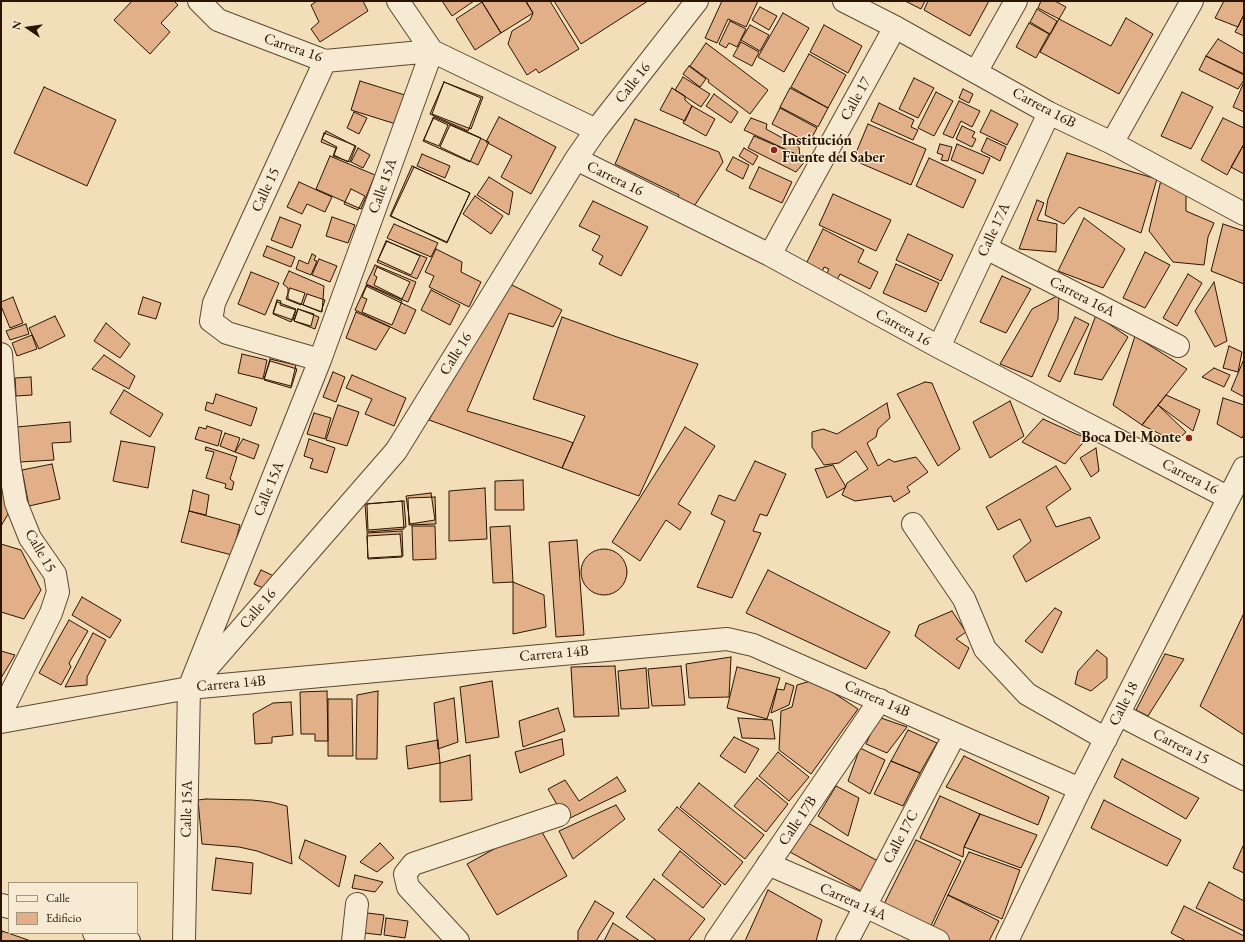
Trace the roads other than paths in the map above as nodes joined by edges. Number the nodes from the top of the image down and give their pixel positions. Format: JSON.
{"nodes":[{"id":1,"x":199,"y":1,"type":"edge"},
{"id":2,"x":398,"y":1,"type":"edge"},
{"id":3,"x":697,"y":1,"type":"edge"},
{"id":4,"x":844,"y":1,"type":"edge"},
{"id":5,"x":1016,"y":1,"type":"edge"},
{"id":6,"x":1192,"y":1,"type":"edge"},
{"id":7,"x":896,"y":27,"type":"junction"},
{"id":8,"x":432,"y":50,"type":"junction"},
{"id":9,"x":325,"y":61,"type":"junction"},
{"id":10,"x":976,"y":72,"type":"junction"},
{"id":11,"x":1049,"y":113,"type":"junction"},
{"id":12,"x":596,"y":130,"type":"junction"},
{"id":13,"x":1112,"y":143,"type":"junction"},
{"id":14,"x":576,"y":159,"type":"junction"},
{"id":15,"x":1244,"y":214,"type":"edge"},
{"id":16,"x":986,"y":248,"type":"junction"},
{"id":17,"x":770,"y":255,"type":"junction"},
{"id":18,"x":1178,"y":346,"type":"dead end"},
{"id":19,"x":938,"y":347,"type":"junction"},
{"id":20,"x":1,"y":354,"type":"edge"},
{"id":21,"x":320,"y":360,"type":"junction"},
{"id":22,"x":1244,"y":468,"type":"edge"},
{"id":23,"x":1229,"y":498,"type":"junction"},
{"id":24,"x":913,"y":524,"type":"dead end"},
{"id":25,"x":190,"y":688,"type":"junction"},
{"id":26,"x":880,"y":700,"type":"junction"},
{"id":27,"x":1,"y":713,"type":"edge"},
{"id":28,"x":1118,"y":714,"type":"junction"},
{"id":29,"x":1,"y":722,"type":"edge"},
{"id":30,"x":955,"y":734,"type":"junction"},
{"id":31,"x":1106,"y":739,"type":"junction"},
{"id":32,"x":1244,"y":779,"type":"edge"},
{"id":33,"x":1080,"y":789,"type":"junction"},
{"id":34,"x":559,"y":815,"type":"dead end"},
{"id":35,"x":768,"y":864,"type":"junction"},
{"id":36,"x":357,"y":904,"type":"dead end"},
{"id":37,"x":865,"y":906,"type":"junction"},
{"id":38,"x":98,"y":934,"type":"edge"},
{"id":39,"x":129,"y":941,"type":"edge"},
{"id":40,"x":184,"y":941,"type":"edge"},
{"id":41,"x":353,"y":941,"type":"edge"},
{"id":42,"x":458,"y":941,"type":"edge"},
{"id":43,"x":716,"y":941,"type":"edge"},
{"id":44,"x":847,"y":941,"type":"edge"},
{"id":45,"x":938,"y":941,"type":"edge"},
{"id":46,"x":1007,"y":941,"type":"edge"}],
"edges":[{"from":1,"to":9,"type":"street","name":"Carrera 16"},
{"from":2,"to":8,"type":"street"},
{"from":3,"to":12,"type":"street","name":"Calle 16"},
{"from":4,"to":7,"type":"street","name":"Carrera 16B"},
{"from":5,"to":10,"type":"street"},
{"from":6,"to":13,"type":"street"},
{"from":7,"to":10,"type":"street","name":"Carrera 16B"},
{"from":7,"to":17,"type":"street","name":"Calle 17"},
{"from":8,"to":9,"type":"street","name":"Carrera 16"},
{"from":8,"to":12,"type":"street"},
{"from":8,"to":21,"type":"street","name":"Calle 15A"},
{"from":9,"to":21,"type":"street","name":"Calle 15"},
{"from":10,"to":11,"type":"street","name":"Carrera 16B"},
{"from":11,"to":13,"type":"street","name":"Carrera 16B"},
{"from":11,"to":16,"type":"street","name":"Calle 17A"},
{"from":12,"to":14,"type":"street","name":"Calle 16"},
{"from":13,"to":15,"type":"street","name":"Carrera 16B"},
{"from":14,"to":17,"type":"street","name":"Carrera 16"},
{"from":14,"to":25,"type":"street","name":"Calle 16"},
{"from":16,"to":18,"type":"street","name":"Carrera 16A"},
{"from":16,"to":19,"type":"street","name":"Calle 17A"},
{"from":17,"to":19,"type":"street","name":"Carrera 16"},
{"from":19,"to":23,"type":"street","name":"Carrera 16"},
{"from":20,"to":27,"type":"street","name":"Calle 15"},
{"from":21,"to":25,"type":"street","name":"Calle 15A"},
{"from":22,"to":23,"type":"street","name":"Calle 18"},
{"from":23,"to":28,"type":"street","name":"Calle 18"},
{"from":24,"to":31,"type":"street"},
{"from":25,"to":26,"type":"street","name":"Carrera 14B"},
{"from":25,"to":29,"type":"street","name":"Carrera 14B"},
{"from":25,"to":40,"type":"street","name":"Calle 15A"},
{"from":26,"to":30,"type":"street","name":"Carrera 14B"},
{"from":26,"to":35,"type":"street","name":"Calle 17B"},
{"from":28,"to":31,"type":"street","name":"Calle 18"},
{"from":28,"to":32,"type":"street","name":"Carrera 15"},
{"from":30,"to":33,"type":"street","name":"Carrera 14B"},
{"from":30,"to":37,"type":"street","name":"Calle 17C"},
{"from":31,"to":33,"type":"street","name":"Calle 18"},
{"from":33,"to":46,"type":"street","name":"Calle 18"},
{"from":34,"to":42,"type":"street"},
{"from":35,"to":37,"type":"street","name":"Carrera 14A"},
{"from":35,"to":43,"type":"street","name":"Calle 17B"},
{"from":36,"to":41,"type":"street"},
{"from":37,"to":44,"type":"street","name":"Calle 17C"},
{"from":37,"to":45,"type":"street","name":"Carrera 14A"},
{"from":38,"to":39,"type":"street"}]}
